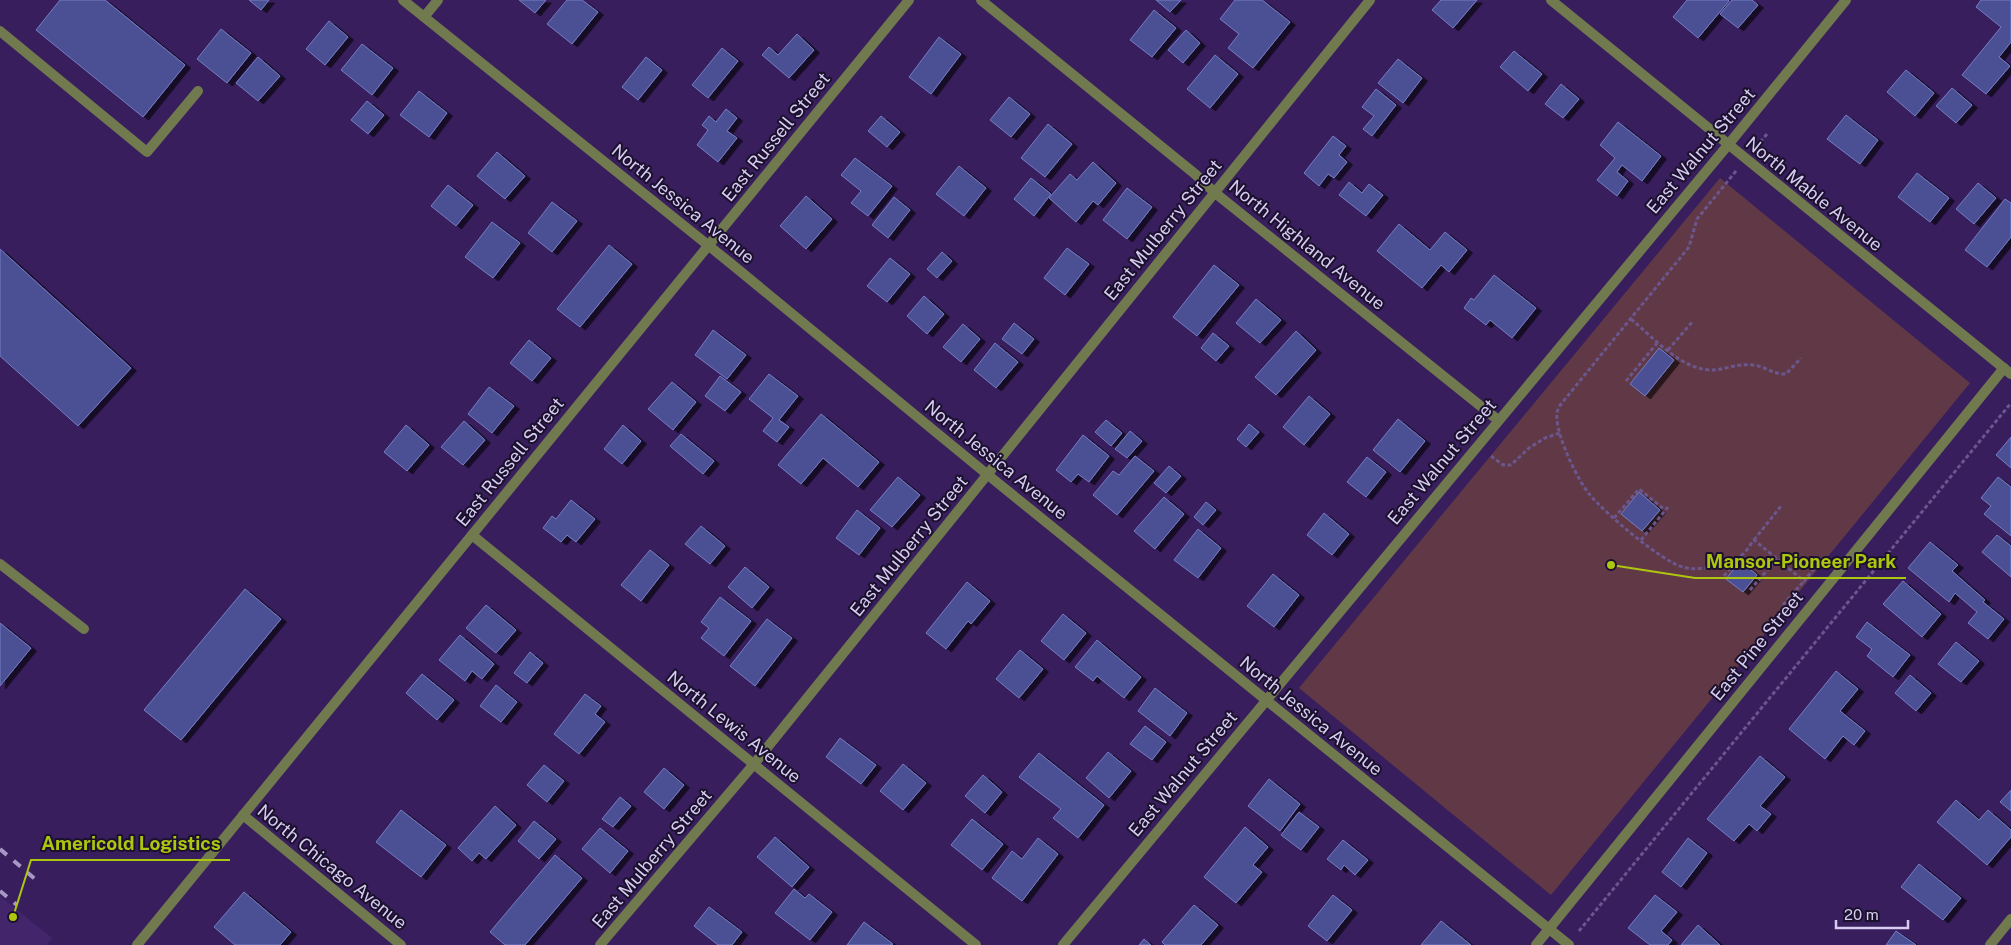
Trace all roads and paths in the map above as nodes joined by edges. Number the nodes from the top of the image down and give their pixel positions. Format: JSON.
{"nodes":[{"id":1,"x":404,"y":0,"type":"edge"},
{"id":2,"x":438,"y":0,"type":"edge"},
{"id":3,"x":909,"y":0,"type":"edge"},
{"id":4,"x":981,"y":0,"type":"edge"},
{"id":5,"x":1370,"y":0,"type":"edge"},
{"id":6,"x":1551,"y":0,"type":"edge"},
{"id":7,"x":1846,"y":0,"type":"edge"},
{"id":8,"x":424,"y":17,"type":"junction"},
{"id":9,"x":0,"y":31,"type":"edge"},
{"id":10,"x":198,"y":91,"type":"dead end"},
{"id":11,"x":1767,"y":134,"type":"dead end"},
{"id":12,"x":1728,"y":145,"type":"junction"},
{"id":13,"x":1746,"y":160,"type":"junction"},
{"id":14,"x":1214,"y":192,"type":"junction"},
{"id":15,"x":708,"y":245,"type":"junction"},
{"id":16,"x":1631,"y":319,"type":"junction"},
{"id":17,"x":1693,"y":321,"type":"dead end"},
{"id":18,"x":1658,"y":342,"type":"junction"},
{"id":19,"x":1668,"y":350,"type":"junction"},
{"id":20,"x":1800,"y":358,"type":"dead end"},
{"id":21,"x":2007,"y":371,"type":"edge"},
{"id":22,"x":1626,"y":380,"type":"dead end"},
{"id":23,"x":2011,"y":403,"type":"edge"},
{"id":24,"x":1498,"y":420,"type":"junction"},
{"id":25,"x":1560,"y":433,"type":"junction"},
{"id":26,"x":1477,"y":445,"type":"junction"},
{"id":27,"x":988,"y":475,"type":"junction"},
{"id":28,"x":1781,"y":506,"type":"dead end"},
{"id":29,"x":1614,"y":518,"type":"junction"},
{"id":30,"x":472,"y":535,"type":"junction"},
{"id":31,"x":1641,"y":540,"type":"junction"},
{"id":32,"x":1754,"y":540,"type":"junction"},
{"id":33,"x":1742,"y":555,"type":"junction"},
{"id":34,"x":1823,"y":558,"type":"dead end"},
{"id":35,"x":1777,"y":559,"type":"junction"},
{"id":36,"x":0,"y":564,"type":"edge"},
{"id":37,"x":1724,"y":576,"type":"dead end"},
{"id":38,"x":1804,"y":581,"type":"junction"},
{"id":39,"x":1750,"y":590,"type":"dead end"},
{"id":40,"x":1783,"y":605,"type":"dead end"},
{"id":41,"x":84,"y":629,"type":"dead end"},
{"id":42,"x":1265,"y":700,"type":"junction"},
{"id":43,"x":754,"y":764,"type":"junction"},
{"id":44,"x":243,"y":815,"type":"junction"},
{"id":45,"x":2011,"y":920,"type":"edge"},
{"id":46,"x":1549,"y":929,"type":"junction"},
{"id":47,"x":137,"y":945,"type":"edge"},
{"id":48,"x":401,"y":945,"type":"edge"},
{"id":49,"x":600,"y":945,"type":"edge"},
{"id":50,"x":976,"y":945,"type":"edge"},
{"id":51,"x":1063,"y":945,"type":"edge"},
{"id":52,"x":1536,"y":945,"type":"edge"},
{"id":53,"x":1569,"y":945,"type":"edge"},
{"id":54,"x":1990,"y":945,"type":"edge"}],
"edges":[{"from":1,"to":8,"type":"street","name":"North Jessica Avenue"},
{"from":2,"to":8,"type":"street"},
{"from":3,"to":15,"type":"street","name":"East Russell Street"},
{"from":4,"to":14,"type":"street","name":"North Highland Avenue"},
{"from":5,"to":14,"type":"street","name":"East Mulberry Street"},
{"from":6,"to":12,"type":"street","name":"North Mable Avenue"},
{"from":7,"to":12,"type":"street","name":"East Walnut Street"},
{"from":8,"to":15,"type":"street","name":"North Jessica Avenue"},
{"from":9,"to":10,"type":"street"},
{"from":11,"to":13,"type":"path"},
{"from":12,"to":13,"type":"street","name":"North Mable Avenue"},
{"from":12,"to":24,"type":"street","name":"East Walnut Street"},
{"from":13,"to":16,"type":"path"},
{"from":13,"to":21,"type":"street","name":"North Mable Avenue"},
{"from":14,"to":24,"type":"street","name":"North Highland Avenue"},
{"from":14,"to":27,"type":"street","name":"East Mulberry Street"},
{"from":15,"to":27,"type":"street","name":"North Jessica Avenue"},
{"from":15,"to":30,"type":"street","name":"East Russell Street"},
{"from":16,"to":18,"type":"path"},
{"from":16,"to":25,"type":"path"},
{"from":17,"to":19,"type":"path"},
{"from":18,"to":19,"type":"path"},
{"from":18,"to":22,"type":"path"},
{"from":19,"to":20,"type":"path"},
{"from":21,"to":46,"type":"street","name":"East Pine Street"},
{"from":23,"to":53,"type":"path"},
{"from":24,"to":26,"type":"street","name":"East Walnut Street"},
{"from":25,"to":26,"type":"path"},
{"from":25,"to":29,"type":"path"},
{"from":26,"to":42,"type":"street","name":"East Walnut Street"},
{"from":27,"to":42,"type":"street","name":"North Jessica Avenue"},
{"from":27,"to":43,"type":"street","name":"East Mulberry Street"},
{"from":28,"to":32,"type":"path"},
{"from":29,"to":31,"type":"path"},
{"from":29,"to":31,"type":"path"},
{"from":30,"to":43,"type":"street","name":"North Lewis Avenue"},
{"from":30,"to":44,"type":"street","name":"East Russell Street"},
{"from":31,"to":33,"type":"path"},
{"from":32,"to":33,"type":"path"},
{"from":32,"to":35,"type":"path"},
{"from":33,"to":37,"type":"path"},
{"from":34,"to":38,"type":"path"},
{"from":35,"to":38,"type":"path"},
{"from":35,"to":39,"type":"path"},
{"from":36,"to":41,"type":"street"},
{"from":38,"to":40,"type":"path"},
{"from":42,"to":46,"type":"street","name":"North Jessica Avenue"},
{"from":42,"to":51,"type":"street","name":"East Walnut Street"},
{"from":43,"to":49,"type":"street","name":"East Mulberry Street"},
{"from":43,"to":50,"type":"street","name":"North Lewis Avenue"},
{"from":44,"to":47,"type":"street","name":"East Russell Street"},
{"from":44,"to":48,"type":"street","name":"North Chicago Avenue"},
{"from":45,"to":54,"type":"street"},
{"from":46,"to":52,"type":"street","name":"East Pine Street"},
{"from":46,"to":53,"type":"street","name":"North Jessica Avenue"}]}
